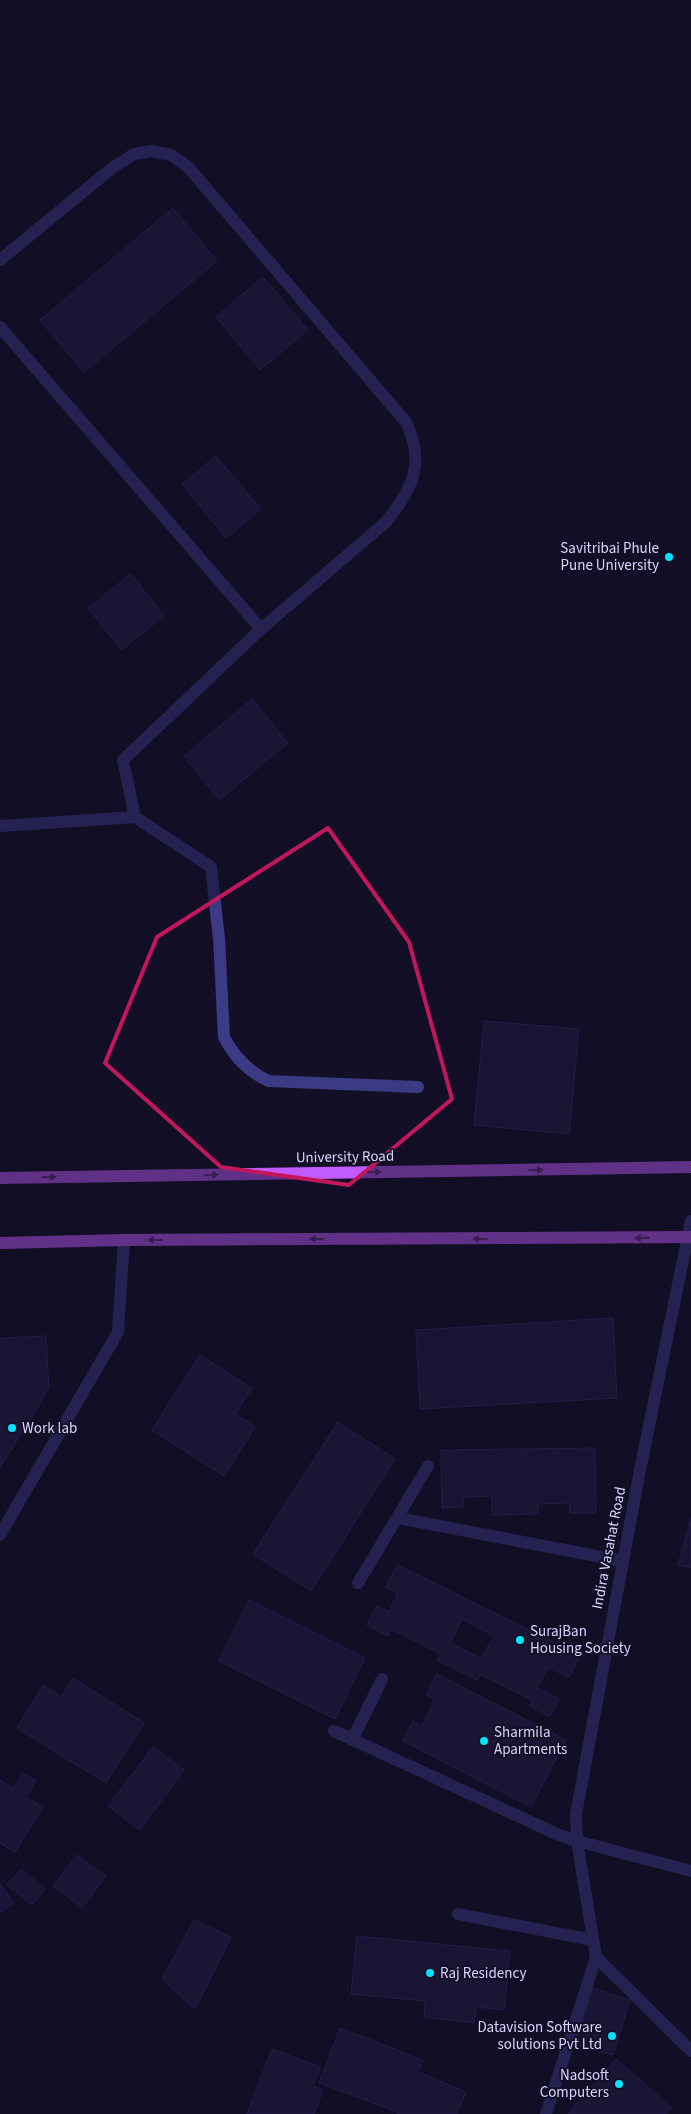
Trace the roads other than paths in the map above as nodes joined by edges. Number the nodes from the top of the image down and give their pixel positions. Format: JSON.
{"nodes":[{"id":1,"x":0,"y":260,"type":"edge"},
{"id":2,"x":0,"y":327,"type":"edge"},
{"id":3,"x":261,"y":629,"type":"junction"},
{"id":4,"x":135,"y":818,"type":"junction"},
{"id":5,"x":0,"y":826,"type":"edge"},
{"id":6,"x":418,"y":1088,"type":"dead end"},
{"id":7,"x":691,"y":1167,"type":"edge"},
{"id":8,"x":0,"y":1178,"type":"edge"},
{"id":9,"x":691,"y":1221,"type":"edge"},
{"id":10,"x":689,"y":1237,"type":"edge"},
{"id":11,"x":124,"y":1240,"type":"junction"},
{"id":12,"x":0,"y":1243,"type":"edge"},
{"id":13,"x":428,"y":1466,"type":"dead end"},
{"id":14,"x":398,"y":1518,"type":"junction"},
{"id":15,"x":0,"y":1536,"type":"edge"},
{"id":16,"x":623,"y":1561,"type":"junction"},
{"id":17,"x":358,"y":1583,"type":"dead end"},
{"id":18,"x":382,"y":1678,"type":"dead end"},
{"id":19,"x":334,"y":1731,"type":"dead end"},
{"id":20,"x":352,"y":1740,"type":"junction"},
{"id":21,"x":576,"y":1841,"type":"junction"},
{"id":22,"x":691,"y":1871,"type":"edge"},
{"id":23,"x":458,"y":1914,"type":"dead end"},
{"id":24,"x":593,"y":1940,"type":"junction"},
{"id":25,"x":596,"y":1957,"type":"junction"},
{"id":26,"x":691,"y":2051,"type":"edge"},
{"id":27,"x":546,"y":2114,"type":"edge"}],
"edges":[{"from":1,"to":3,"type":"street"},
{"from":2,"to":3,"type":"street"},
{"from":3,"to":4,"type":"street"},
{"from":4,"to":5,"type":"street"},
{"from":4,"to":6,"type":"street"},
{"from":8,"to":7,"type":"main road","name":"University Road","one_way":true},
{"from":9,"to":10,"type":"street","name":"Indira Vasahat Road"},
{"from":10,"to":11,"type":"main road","one_way":true},
{"from":10,"to":16,"type":"street","name":"Indira Vasahat Road"},
{"from":11,"to":12,"type":"main road"},
{"from":11,"to":15,"type":"street"},
{"from":13,"to":14,"type":"street"},
{"from":14,"to":16,"type":"street"},
{"from":14,"to":17,"type":"street"},
{"from":16,"to":21,"type":"street","name":"Indira Vasahat Road"},
{"from":18,"to":20,"type":"street"},
{"from":19,"to":20,"type":"street"},
{"from":20,"to":21,"type":"street"},
{"from":21,"to":22,"type":"street"},
{"from":21,"to":24,"type":"street","name":"Indira Vasahat Road"},
{"from":23,"to":24,"type":"street"},
{"from":24,"to":25,"type":"street","name":"Indira Vasahat Road"},
{"from":25,"to":26,"type":"street"},
{"from":25,"to":27,"type":"street"}]}
